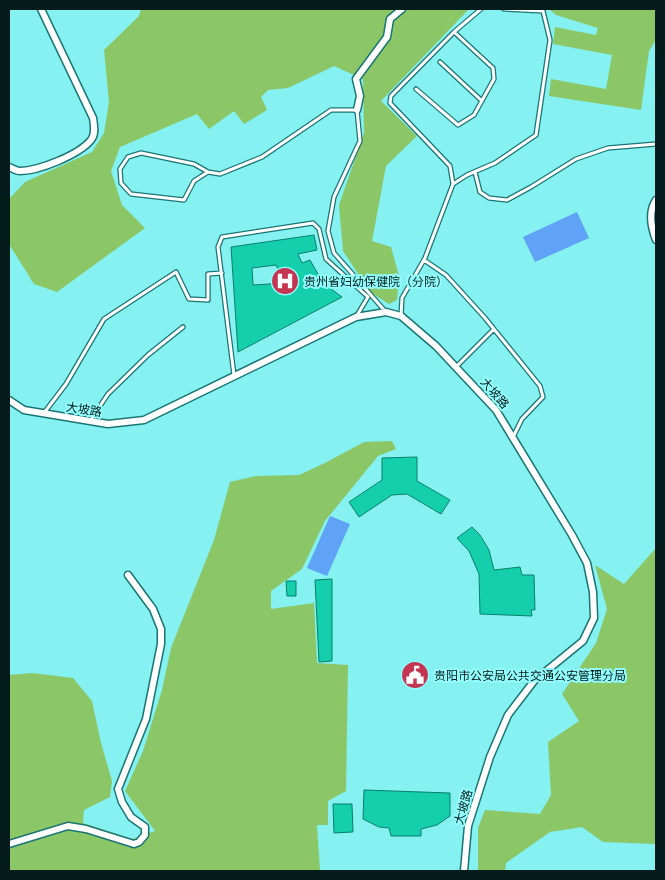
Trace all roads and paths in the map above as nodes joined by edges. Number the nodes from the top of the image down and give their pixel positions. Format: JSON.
{"nodes":[{"id":1,"x":41,"y":9,"type":"edge"},
{"id":2,"x":402,"y":9,"type":"edge"},
{"id":3,"x":481,"y":9,"type":"edge"},
{"id":4,"x":504,"y":9,"type":"edge"},
{"id":5,"x":454,"y":32,"type":"junction"},
{"id":6,"x":440,"y":62,"type":"dead end"},
{"id":7,"x":416,"y":89,"type":"dead end"},
{"id":8,"x":482,"y":101,"type":"junction"},
{"id":9,"x":357,"y":110,"type":"junction"},
{"id":10,"x":656,"y":144,"type":"edge"},
{"id":11,"x":9,"y":167,"type":"edge"},
{"id":12,"x":208,"y":172,"type":"junction"},
{"id":13,"x":476,"y":172,"type":"junction"},
{"id":14,"x":453,"y":184,"type":"junction"},
{"id":15,"x":656,"y":200,"type":"edge"},
{"id":16,"x":656,"y":240,"type":"edge"},
{"id":17,"x":424,"y":260,"type":"junction"},
{"id":18,"x":222,"y":273,"type":"junction"},
{"id":19,"x":386,"y":312,"type":"junction"},
{"id":20,"x":401,"y":316,"type":"junction"},
{"id":21,"x":356,"y":317,"type":"junction"},
{"id":22,"x":183,"y":327,"type":"dead end"},
{"id":23,"x":494,"y":329,"type":"junction"},
{"id":24,"x":456,"y":367,"type":"junction"},
{"id":25,"x":234,"y":376,"type":"junction"},
{"id":26,"x":9,"y":400,"type":"edge"},
{"id":27,"x":44,"y":413,"type":"junction"},
{"id":28,"x":89,"y":421,"type":"junction"},
{"id":29,"x":513,"y":437,"type":"junction"},
{"id":30,"x":128,"y":575,"type":"dead end"},
{"id":31,"x":9,"y":844,"type":"edge"},
{"id":32,"x":464,"y":871,"type":"edge"}],
"edges":[{"from":1,"to":11,"type":"street"},
{"from":2,"to":9,"type":"street"},
{"from":3,"to":5,"type":"lane"},
{"from":4,"to":13,"type":"lane"},
{"from":5,"to":8,"type":"lane"},
{"from":5,"to":14,"type":"lane"},
{"from":6,"to":8,"type":"lane"},
{"from":7,"to":8,"type":"lane"},
{"from":9,"to":12,"type":"lane"},
{"from":9,"to":19,"type":"lane"},
{"from":10,"to":13,"type":"lane"},
{"from":12,"to":12,"type":"lane"},
{"from":13,"to":14,"type":"lane"},
{"from":14,"to":17,"type":"lane"},
{"from":15,"to":16,"type":"street"},
{"from":17,"to":20,"type":"lane"},
{"from":17,"to":23,"type":"lane"},
{"from":18,"to":21,"type":"lane"},
{"from":18,"to":25,"type":"lane"},
{"from":18,"to":27,"type":"lane"},
{"from":19,"to":20,"type":"street","name":"大坡路"},
{"from":19,"to":21,"type":"street","name":"大坡路"},
{"from":20,"to":24,"type":"street","name":"大坡路"},
{"from":21,"to":25,"type":"street","name":"大坡路"},
{"from":22,"to":28,"type":"lane"},
{"from":23,"to":24,"type":"lane"},
{"from":23,"to":29,"type":"lane"},
{"from":24,"to":29,"type":"street","name":"大坡路"},
{"from":25,"to":28,"type":"street","name":"大坡路"},
{"from":26,"to":27,"type":"street","name":"大坡路"},
{"from":27,"to":28,"type":"street","name":"大坡路"},
{"from":29,"to":32,"type":"street","name":"大坡路"},
{"from":30,"to":31,"type":"street"}]}
